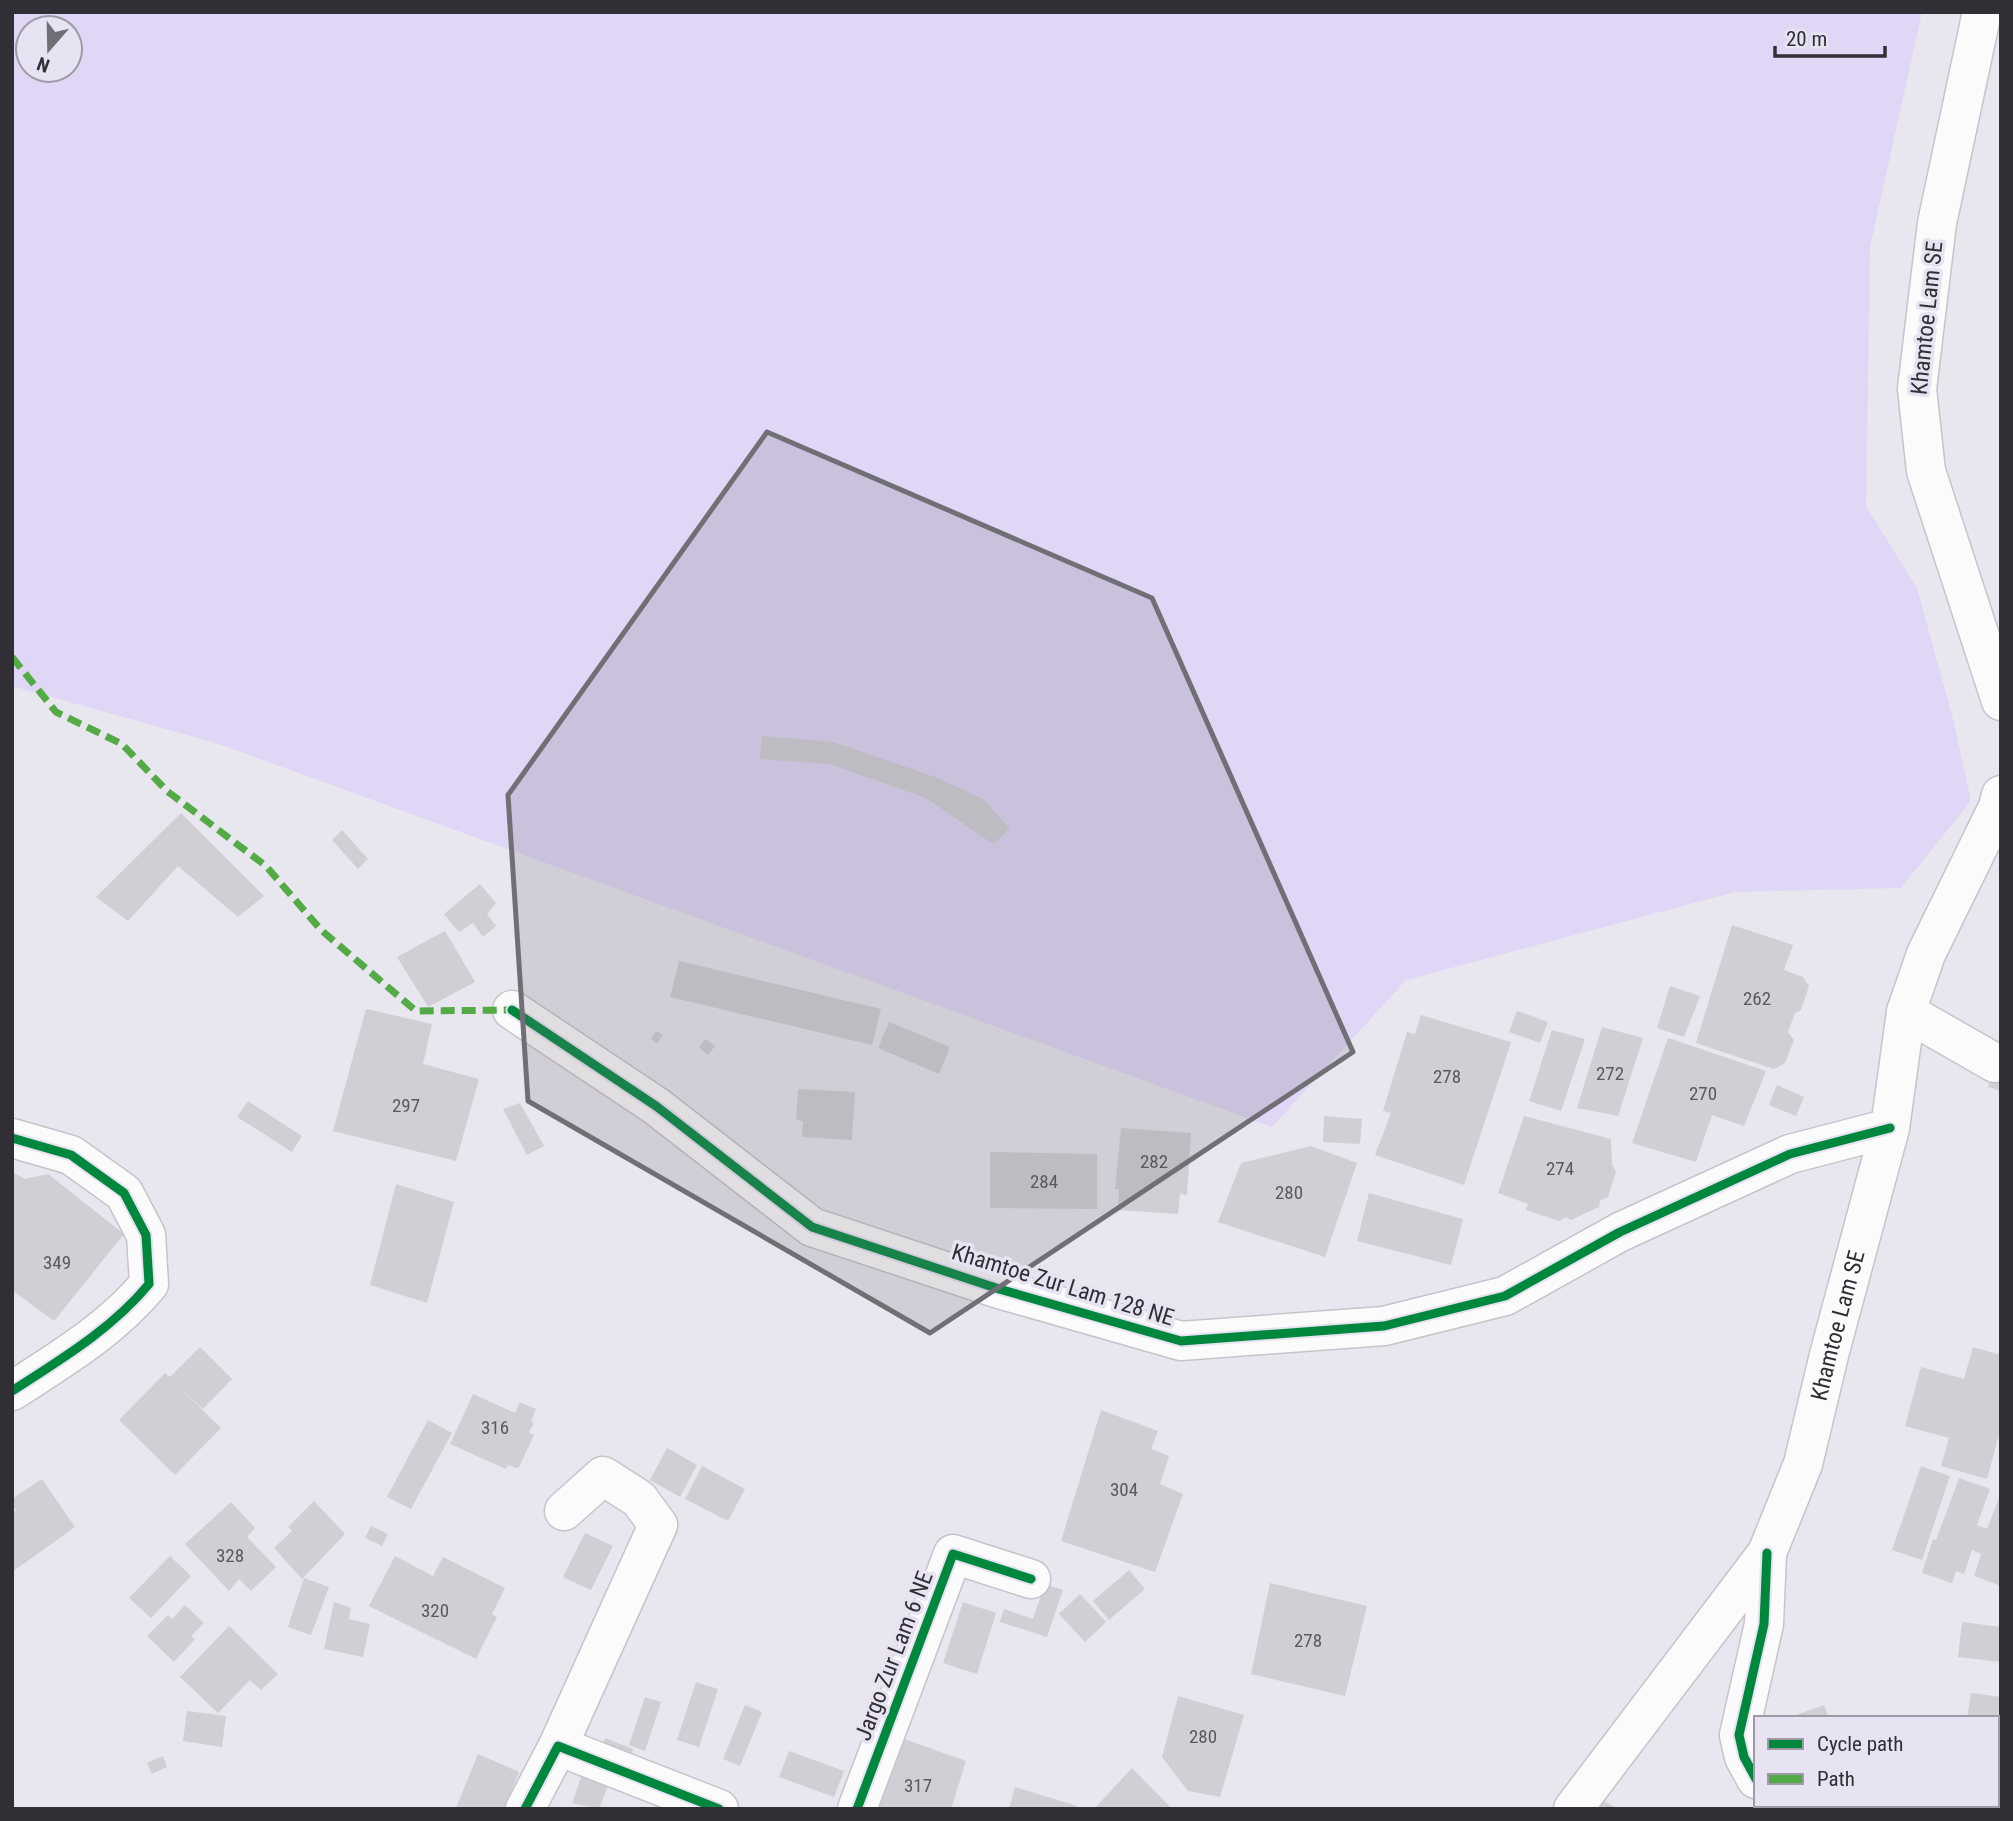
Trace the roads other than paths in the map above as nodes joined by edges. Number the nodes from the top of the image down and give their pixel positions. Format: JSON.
{"nodes":[{"id":1,"x":1982,"y":12,"type":"edge"},
{"id":2,"x":2001,"y":701,"type":"edge"},
{"id":3,"x":2001,"y":795,"type":"edge"},
{"id":4,"x":512,"y":1010,"type":"dead end"},
{"id":5,"x":1906,"y":1012,"type":"junction"},
{"id":6,"x":1995,"y":1063,"type":"dead end"},
{"id":7,"x":1890,"y":1128,"type":"junction"},
{"id":8,"x":12,"y":1138,"type":"edge"},
{"id":9,"x":12,"y":1391,"type":"edge"},
{"id":10,"x":564,"y":1511,"type":"dead end"},
{"id":11,"x":1767,"y":1553,"type":"junction"},
{"id":12,"x":1031,"y":1579,"type":"dead end"},
{"id":13,"x":558,"y":1746,"type":"junction"},
{"id":14,"x":1754,"y":1775,"type":"edge"},
{"id":15,"x":525,"y":1809,"type":"edge"},
{"id":16,"x":719,"y":1809,"type":"edge"},
{"id":17,"x":857,"y":1809,"type":"edge"},
{"id":18,"x":1573,"y":1809,"type":"edge"}],
"edges":[{"from":1,"to":2,"type":"street","name":"Khamtoe Lam SE"},
{"from":3,"to":5,"type":"street","name":"Khamtoe Lam SE"},
{"from":4,"to":7,"type":"street","name":"Khamtoe Zur Lam 128 NE"},
{"from":5,"to":6,"type":"street"},
{"from":5,"to":7,"type":"street","name":"Khamtoe Lam SE"},
{"from":7,"to":11,"type":"street","name":"Khamtoe Lam SE"},
{"from":8,"to":9,"type":"street"},
{"from":10,"to":13,"type":"street"},
{"from":11,"to":14,"type":"street"},
{"from":11,"to":18,"type":"street","name":"Khamtoe Lam SE"},
{"from":12,"to":17,"type":"street","name":"Jargo Zur Lam 6 NE"},
{"from":13,"to":15,"type":"street"},
{"from":13,"to":16,"type":"street"}]}
